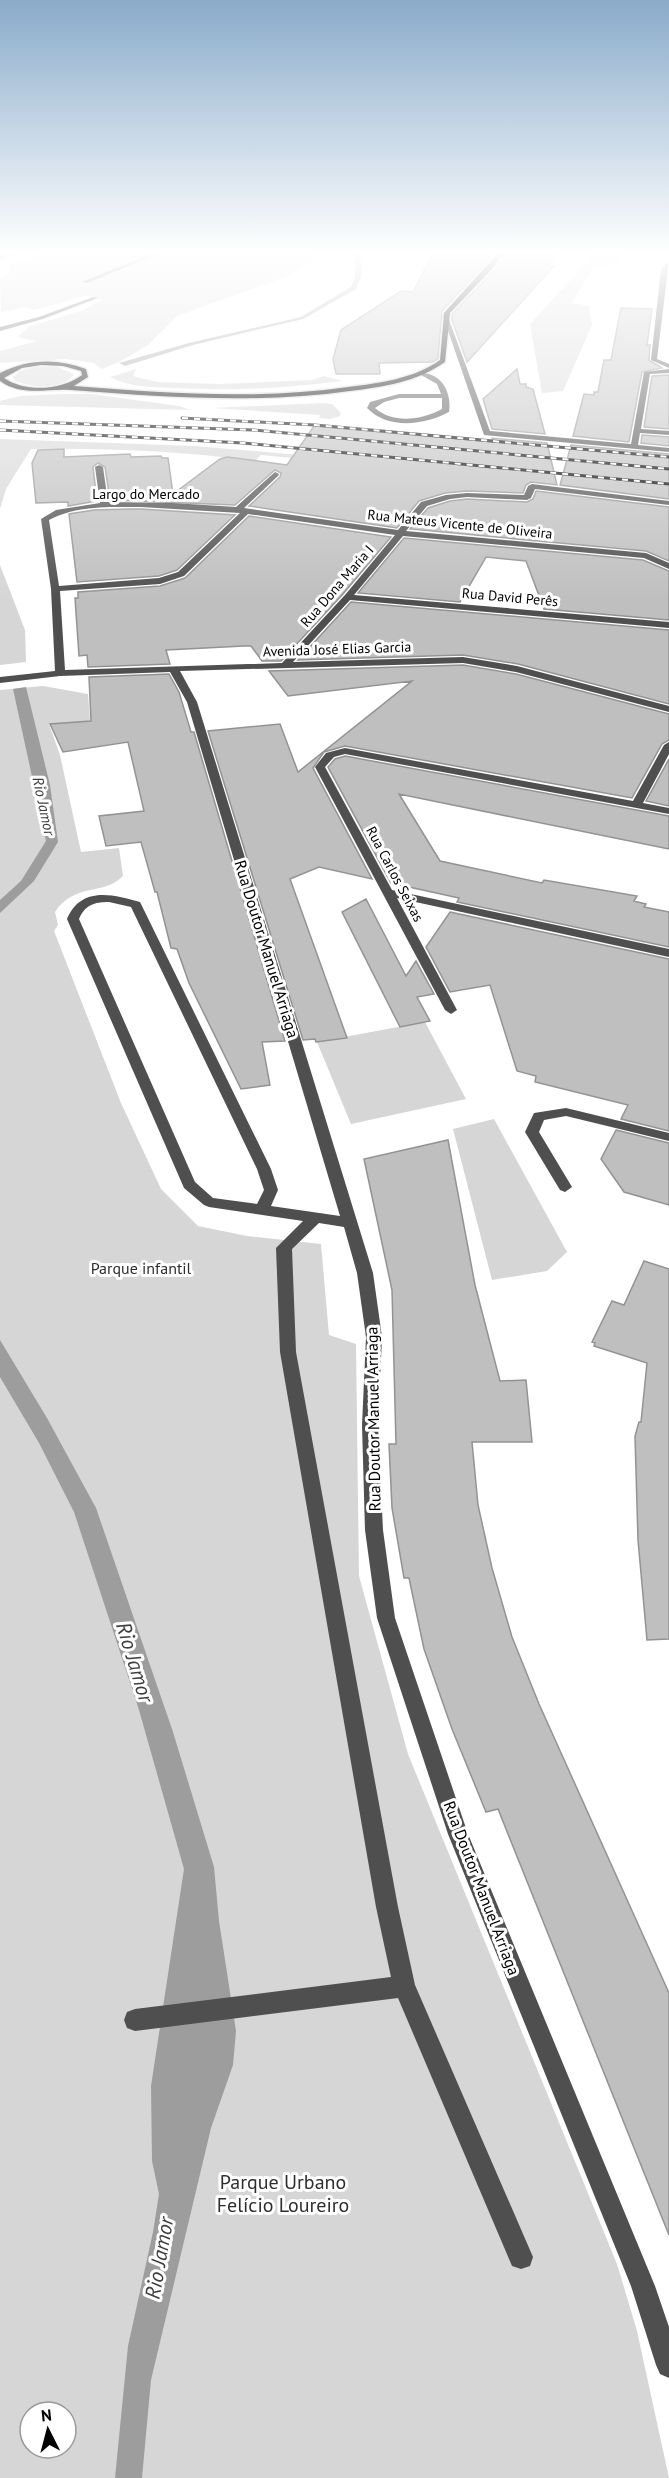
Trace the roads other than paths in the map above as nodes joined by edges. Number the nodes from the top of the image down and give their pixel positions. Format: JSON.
{"nodes":[{"id":1,"x":81,"y":369,"type":"edge"},
{"id":2,"x":431,"y":369,"type":"edge"},
{"id":3,"x":464,"y":369,"type":"edge"},
{"id":4,"x":669,"y":371,"type":"edge"},
{"id":5,"x":423,"y":374,"type":"junction"},
{"id":6,"x":1,"y":375,"type":"edge"},
{"id":7,"x":86,"y":376,"type":"junction"},
{"id":8,"x":94,"y":379,"type":"dead end"},
{"id":9,"x":102,"y":382,"type":"dead end"},
{"id":10,"x":63,"y":387,"type":"junction"},
{"id":11,"x":24,"y":388,"type":"junction"},
{"id":12,"x":126,"y":390,"type":"junction"},
{"id":13,"x":0,"y":393,"type":"edge"},
{"id":14,"x":445,"y":396,"type":"junction"},
{"id":15,"x":637,"y":431,"type":"junction"},
{"id":16,"x":669,"y":433,"type":"edge"},
{"id":17,"x":634,"y":447,"type":"junction"},
{"id":18,"x":669,"y":450,"type":"edge"},
{"id":19,"x":99,"y":467,"type":"dead end"},
{"id":20,"x":275,"y":474,"type":"dead end"},
{"id":21,"x":669,"y":503,"type":"edge"},
{"id":22,"x":104,"y":506,"type":"junction"},
{"id":23,"x":242,"y":511,"type":"junction"},
{"id":24,"x":401,"y":533,"type":"junction"},
{"id":25,"x":669,"y":556,"type":"edge"},
{"id":26,"x":654,"y":559,"type":"junction"},
{"id":27,"x":669,"y":566,"type":"edge"},
{"id":28,"x":55,"y":589,"type":"junction"},
{"id":29,"x":348,"y":597,"type":"junction"},
{"id":30,"x":669,"y":625,"type":"edge"},
{"id":31,"x":286,"y":664,"type":"junction"},
{"id":32,"x":173,"y":668,"type":"junction"},
{"id":33,"x":60,"y":673,"type":"junction"},
{"id":34,"x":0,"y":680,"type":"edge"},
{"id":35,"x":669,"y":709,"type":"edge"},
{"id":36,"x":669,"y":745,"type":"edge"},
{"id":37,"x":636,"y":805,"type":"junction"},
{"id":38,"x":669,"y":811,"type":"edge"},
{"id":39,"x":389,"y":893,"type":"junction"},
{"id":40,"x":669,"y":953,"type":"edge"},
{"id":41,"x":451,"y":1010,"type":"dead end"},
{"id":42,"x":669,"y":1137,"type":"edge"},
{"id":43,"x":565,"y":1187,"type":"dead end"},
{"id":44,"x":262,"y":1210,"type":"junction"},
{"id":45,"x":315,"y":1218,"type":"junction"},
{"id":46,"x":351,"y":1223,"type":"junction"},
{"id":47,"x":404,"y":1986,"type":"junction"},
{"id":48,"x":139,"y":2020,"type":"dead end"},
{"id":49,"x":521,"y":2257,"type":"dead end"},
{"id":50,"x":669,"y":2365,"type":"edge"}],
"edges":[{"from":1,"to":7,"type":"main road"},
{"from":2,"to":5,"type":"main road"},
{"from":3,"to":17,"type":"street"},
{"from":4,"to":15,"type":"street"},
{"from":5,"to":12,"type":"main road"},
{"from":5,"to":14,"type":"street"},
{"from":6,"to":11,"type":"main road"},
{"from":7,"to":8,"type":"main road"},
{"from":7,"to":10,"type":"main road"},
{"from":9,"to":12,"type":"main road"},
{"from":10,"to":11,"type":"main road"},
{"from":10,"to":12,"type":"main road"},
{"from":11,"to":13,"type":"main road"},
{"from":14,"to":14,"type":"street"},
{"from":15,"to":16,"type":"street"},
{"from":15,"to":17,"type":"street"},
{"from":17,"to":18,"type":"street"},
{"from":19,"to":22,"type":"street"},
{"from":20,"to":23,"type":"street"},
{"from":21,"to":24,"type":"street","name":"Rua Dona Maria I"},
{"from":22,"to":23,"type":"street","name":"Largo do Mercado"},
{"from":22,"to":28,"type":"street","name":"Largo do Mercado"},
{"from":23,"to":24,"type":"street","name":"Rua Mateus Vicente de Oliveira"},
{"from":23,"to":28,"type":"street"},
{"from":24,"to":26,"type":"street","name":"Rua Mateus Vicente de Oliveira"},
{"from":24,"to":29,"type":"street","name":"Rua Dona Maria I"},
{"from":25,"to":26,"type":"street"},
{"from":26,"to":27,"type":"street","name":"Rua Mateus Vicente de Oliveira"},
{"from":28,"to":33,"type":"street"},
{"from":29,"to":30,"type":"street","name":"Rua David Perês"},
{"from":29,"to":31,"type":"street","name":"Rua Dona Maria I"},
{"from":31,"to":32,"type":"street","name":"Avenida José Elias Garcia"},
{"from":31,"to":35,"type":"street","name":"Avenida José Elias Garcia"},
{"from":32,"to":33,"type":"street","name":"Avenida José Elias Garcia"},
{"from":32,"to":46,"type":"street","name":"Rua Doutor Manuel Arriaga"},
{"from":33,"to":34,"type":"street","name":"Avenida José Elias Garcia"},
{"from":36,"to":37,"type":"street"},
{"from":37,"to":38,"type":"street"},
{"from":37,"to":39,"type":"street","name":"Rua Carlos Seixas"},
{"from":39,"to":40,"type":"street"},
{"from":39,"to":41,"type":"street","name":"Rua Carlos Seixas"},
{"from":42,"to":43,"type":"street"},
{"from":44,"to":44,"type":"street"},
{"from":44,"to":45,"type":"street"},
{"from":45,"to":46,"type":"street"},
{"from":45,"to":47,"type":"street"},
{"from":46,"to":50,"type":"street","name":"Rua Doutor Manuel Arriaga"},
{"from":47,"to":48,"type":"street"},
{"from":47,"to":49,"type":"street"}]}
